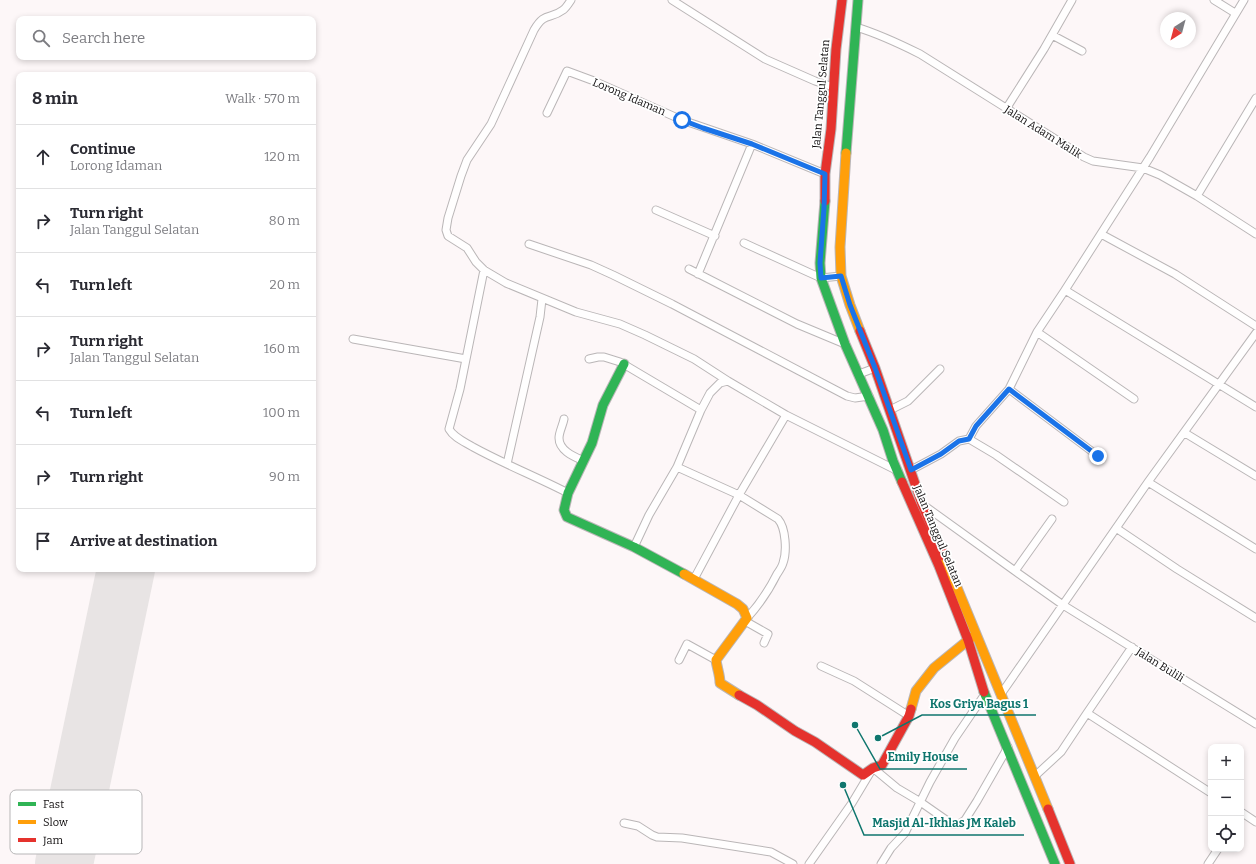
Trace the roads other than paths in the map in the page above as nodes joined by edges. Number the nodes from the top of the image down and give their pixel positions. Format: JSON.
{"nodes":[{"id":1,"x":571,"y":0,"type":"edge"},
{"id":2,"x":672,"y":0,"type":"edge"},
{"id":3,"x":842,"y":0,"type":"edge"},
{"id":4,"x":858,"y":0,"type":"edge"},
{"id":5,"x":1072,"y":0,"type":"edge"},
{"id":6,"x":1214,"y":0,"type":"edge"},
{"id":7,"x":1244,"y":0,"type":"edge"},
{"id":8,"x":1235,"y":13,"type":"junction"},
{"id":9,"x":856,"y":27,"type":"junction"},
{"id":10,"x":1052,"y":35,"type":"junction"},
{"id":11,"x":1082,"y":51,"type":"dead end"},
{"id":12,"x":833,"y":87,"type":"junction"},
{"id":13,"x":1256,"y":98,"type":"edge"},
{"id":14,"x":1006,"y":109,"type":"junction"},
{"id":15,"x":547,"y":113,"type":"dead end"},
{"id":16,"x":752,"y":144,"type":"junction"},
{"id":17,"x":1143,"y":168,"type":"junction"},
{"id":18,"x":825,"y":174,"type":"junction"},
{"id":19,"x":1197,"y":196,"type":"junction"},
{"id":20,"x":656,"y":210,"type":"dead end"},
{"id":21,"x":1101,"y":234,"type":"junction"},
{"id":22,"x":1256,"y":234,"type":"edge"},
{"id":23,"x":715,"y":236,"type":"junction"},
{"id":24,"x":744,"y":243,"type":"dead end"},
{"id":25,"x":529,"y":244,"type":"dead end"},
{"id":26,"x":689,"y":269,"type":"dead end"},
{"id":27,"x":484,"y":270,"type":"junction"},
{"id":28,"x":698,"y":274,"type":"junction"},
{"id":29,"x":841,"y":276,"type":"junction"},
{"id":30,"x":821,"y":278,"type":"junction"},
{"id":31,"x":1065,"y":290,"type":"junction"},
{"id":32,"x":542,"y":299,"type":"junction"},
{"id":33,"x":1256,"y":326,"type":"edge"},
{"id":34,"x":1037,"y":332,"type":"junction"},
{"id":35,"x":1256,"y":333,"type":"edge"},
{"id":36,"x":353,"y":339,"type":"dead end"},
{"id":37,"x":845,"y":344,"type":"junction"},
{"id":38,"x":466,"y":359,"type":"junction"},
{"id":39,"x":589,"y":359,"type":"dead end"},
{"id":40,"x":624,"y":364,"type":"junction"},
{"id":41,"x":875,"y":368,"type":"junction"},
{"id":42,"x":940,"y":369,"type":"dead end"},
{"id":43,"x":859,"y":374,"type":"junction"},
{"id":44,"x":728,"y":381,"type":"junction"},
{"id":45,"x":1220,"y":384,"type":"junction"},
{"id":46,"x":1009,"y":389,"type":"junction"},
{"id":47,"x":869,"y":396,"type":"junction"},
{"id":48,"x":1134,"y":399,"type":"dead end"},
{"id":49,"x":1256,"y":407,"type":"edge"},
{"id":50,"x":701,"y":410,"type":"junction"},
{"id":51,"x":890,"y":410,"type":"junction"},
{"id":52,"x":786,"y":415,"type":"junction"},
{"id":53,"x":564,"y":420,"type":"dead end"},
{"id":54,"x":1185,"y":433,"type":"junction"},
{"id":55,"x":969,"y":439,"type":"junction"},
{"id":56,"x":1098,"y":456,"type":"dead end"},
{"id":57,"x":584,"y":461,"type":"junction"},
{"id":58,"x":507,"y":464,"type":"junction"},
{"id":59,"x":677,"y":467,"type":"junction"},
{"id":60,"x":911,"y":470,"type":"junction"},
{"id":61,"x":898,"y":471,"type":"junction"},
{"id":62,"x":1256,"y":476,"type":"edge"},
{"id":63,"x":1148,"y":482,"type":"junction"},
{"id":64,"x":568,"y":493,"type":"junction"},
{"id":65,"x":738,"y":495,"type":"junction"},
{"id":66,"x":1064,"y":502,"type":"dead end"},
{"id":67,"x":922,"y":504,"type":"junction"},
{"id":68,"x":1052,"y":520,"type":"dead end"},
{"id":69,"x":1116,"y":528,"type":"junction"},
{"id":70,"x":634,"y":547,"type":"junction"},
{"id":71,"x":1256,"y":549,"type":"edge"},
{"id":72,"x":1015,"y":571,"type":"junction"},
{"id":73,"x":694,"y":580,"type":"junction"},
{"id":74,"x":1063,"y":605,"type":"junction"},
{"id":75,"x":1256,"y":618,"type":"edge"},
{"id":76,"x":746,"y":619,"type":"junction"},
{"id":77,"x":976,"y":634,"type":"junction"},
{"id":78,"x":968,"y":640,"type":"junction"},
{"id":79,"x":764,"y":643,"type":"dead end"},
{"id":80,"x":1132,"y":647,"type":"junction"},
{"id":81,"x":679,"y":660,"type":"dead end"},
{"id":82,"x":716,"y":660,"type":"junction"},
{"id":83,"x":821,"y":666,"type":"dead end"},
{"id":84,"x":985,"y":694,"type":"junction"},
{"id":85,"x":1001,"y":694,"type":"junction"},
{"id":86,"x":1087,"y":713,"type":"junction"},
{"id":87,"x":909,"y":716,"type":"junction"},
{"id":88,"x":1256,"y":724,"type":"edge"},
{"id":89,"x":1008,"y":747,"type":"junction"},
{"id":90,"x":873,"y":768,"type":"junction"},
{"id":91,"x":1035,"y":776,"type":"junction"},
{"id":92,"x":1208,"y":791,"type":"edge"},
{"id":93,"x":920,"y":801,"type":"junction"},
{"id":94,"x":1244,"y":815,"type":"edge"},
{"id":95,"x":1256,"y":822,"type":"edge"},
{"id":96,"x":624,"y":823,"type":"dead end"},
{"id":97,"x":1216,"y":852,"type":"edge"},
{"id":98,"x":793,"y":864,"type":"edge"},
{"id":99,"x":809,"y":864,"type":"edge"},
{"id":100,"x":881,"y":864,"type":"edge"},
{"id":101,"x":1055,"y":864,"type":"edge"},
{"id":102,"x":1070,"y":864,"type":"edge"},
{"id":103,"x":1208,"y":864,"type":"edge"}],
"edges":[{"from":1,"to":27,"type":"street"},
{"from":2,"to":12,"type":"street"},
{"from":3,"to":12,"type":"street","name":"Jalan Tanggul Selatan"},
{"from":4,"to":9,"type":"street","name":"Jalan Tanggul Selatan"},
{"from":5,"to":10,"type":"street"},
{"from":6,"to":8,"type":"street"},
{"from":7,"to":8,"type":"street"},
{"from":8,"to":17,"type":"street"},
{"from":9,"to":14,"type":"street","name":"Jalan Adam Malik"},
{"from":9,"to":29,"type":"street","name":"Jalan Tanggul Selatan"},
{"from":10,"to":11,"type":"street"},
{"from":10,"to":14,"type":"street"},
{"from":12,"to":18,"type":"street","name":"Jalan Tanggul Selatan"},
{"from":13,"to":19,"type":"street"},
{"from":14,"to":17,"type":"street","name":"Jalan Adam Malik"},
{"from":15,"to":16,"type":"street","name":"Lorong Idaman"},
{"from":16,"to":18,"type":"street","name":"Lorong Idaman"},
{"from":16,"to":23,"type":"street"},
{"from":17,"to":19,"type":"street","name":"Jalan Adam Malik"},
{"from":17,"to":21,"type":"street"},
{"from":18,"to":30,"type":"street","name":"Jalan Tanggul Selatan"},
{"from":19,"to":22,"type":"street","name":"Jalan Adam Malik"},
{"from":20,"to":23,"type":"street"},
{"from":21,"to":31,"type":"street"},
{"from":21,"to":33,"type":"street"},
{"from":23,"to":28,"type":"street"},
{"from":24,"to":30,"type":"street"},
{"from":25,"to":47,"type":"street"},
{"from":26,"to":28,"type":"street"},
{"from":27,"to":32,"type":"street"},
{"from":27,"to":38,"type":"street"},
{"from":28,"to":37,"type":"street"},
{"from":29,"to":30,"type":"street"},
{"from":29,"to":41,"type":"street","name":"Jalan Tanggul Selatan"},
{"from":30,"to":37,"type":"street","name":"Jalan Tanggul Selatan"},
{"from":31,"to":34,"type":"street"},
{"from":31,"to":45,"type":"street"},
{"from":32,"to":44,"type":"street"},
{"from":32,"to":58,"type":"street"},
{"from":34,"to":46,"type":"street"},
{"from":34,"to":48,"type":"street"},
{"from":35,"to":45,"type":"street"},
{"from":36,"to":38,"type":"street"},
{"from":37,"to":43,"type":"street","name":"Jalan Tanggul Selatan"},
{"from":38,"to":58,"type":"street"},
{"from":39,"to":40,"type":"street"},
{"from":40,"to":50,"type":"street"},
{"from":40,"to":57,"type":"street"},
{"from":41,"to":43,"type":"street"},
{"from":41,"to":51,"type":"street","name":"Jalan Tanggul Selatan"},
{"from":42,"to":51,"type":"street"},
{"from":43,"to":47,"type":"street","name":"Jalan Tanggul Selatan"},
{"from":44,"to":50,"type":"street"},
{"from":44,"to":52,"type":"street"},
{"from":45,"to":49,"type":"street"},
{"from":45,"to":54,"type":"street"},
{"from":46,"to":55,"type":"street"},
{"from":46,"to":56,"type":"street"},
{"from":47,"to":61,"type":"street","name":"Jalan Tanggul Selatan"},
{"from":50,"to":59,"type":"street"},
{"from":51,"to":60,"type":"street","name":"Jalan Tanggul Selatan"},
{"from":52,"to":61,"type":"street"},
{"from":52,"to":65,"type":"street"},
{"from":53,"to":57,"type":"street"},
{"from":54,"to":62,"type":"street"},
{"from":54,"to":63,"type":"street"},
{"from":55,"to":60,"type":"street"},
{"from":55,"to":66,"type":"street"},
{"from":57,"to":64,"type":"street"},
{"from":58,"to":64,"type":"street"},
{"from":59,"to":65,"type":"street"},
{"from":59,"to":70,"type":"street"},
{"from":60,"to":67,"type":"street","name":"Jalan Tanggul Selatan"},
{"from":61,"to":78,"type":"street","name":"Jalan Tanggul Selatan"},
{"from":63,"to":69,"type":"street"},
{"from":63,"to":71,"type":"street"},
{"from":64,"to":70,"type":"street"},
{"from":65,"to":73,"type":"street"},
{"from":65,"to":76,"type":"street"},
{"from":67,"to":72,"type":"street"},
{"from":67,"to":77,"type":"street","name":"Jalan Tanggul Selatan"},
{"from":68,"to":72,"type":"street"},
{"from":69,"to":74,"type":"street"},
{"from":69,"to":75,"type":"street"},
{"from":70,"to":73,"type":"street"},
{"from":72,"to":74,"type":"street"},
{"from":73,"to":76,"type":"street"},
{"from":74,"to":80,"type":"street"},
{"from":74,"to":85,"type":"street"},
{"from":76,"to":79,"type":"street"},
{"from":76,"to":82,"type":"street"},
{"from":77,"to":78,"type":"street"},
{"from":77,"to":85,"type":"street","name":"Jalan Tanggul Selatan"},
{"from":78,"to":84,"type":"street","name":"Jalan Tanggul Selatan"},
{"from":78,"to":87,"type":"street"},
{"from":80,"to":86,"type":"street","name":"Jalan Bulili"},
{"from":80,"to":88,"type":"street","name":"Jalan Bulili"},
{"from":81,"to":82,"type":"street"},
{"from":82,"to":90,"type":"street"},
{"from":83,"to":87,"type":"street"},
{"from":84,"to":89,"type":"street","name":"Jalan Tanggul Selatan"},
{"from":84,"to":93,"type":"street"},
{"from":85,"to":91,"type":"street","name":"Jalan Tanggul Selatan"},
{"from":86,"to":91,"type":"street","name":"Jalan Bulili"},
{"from":86,"to":92,"type":"street"},
{"from":87,"to":90,"type":"street"},
{"from":89,"to":93,"type":"street"},
{"from":89,"to":101,"type":"street","name":"Jalan Tanggul Selatan"},
{"from":90,"to":93,"type":"street"},
{"from":90,"to":99,"type":"street"},
{"from":91,"to":102,"type":"street","name":"Jalan Tanggul Selatan"},
{"from":93,"to":100,"type":"street"},
{"from":94,"to":95,"type":"street"},
{"from":96,"to":98,"type":"street"},
{"from":97,"to":103,"type":"street"}]}
